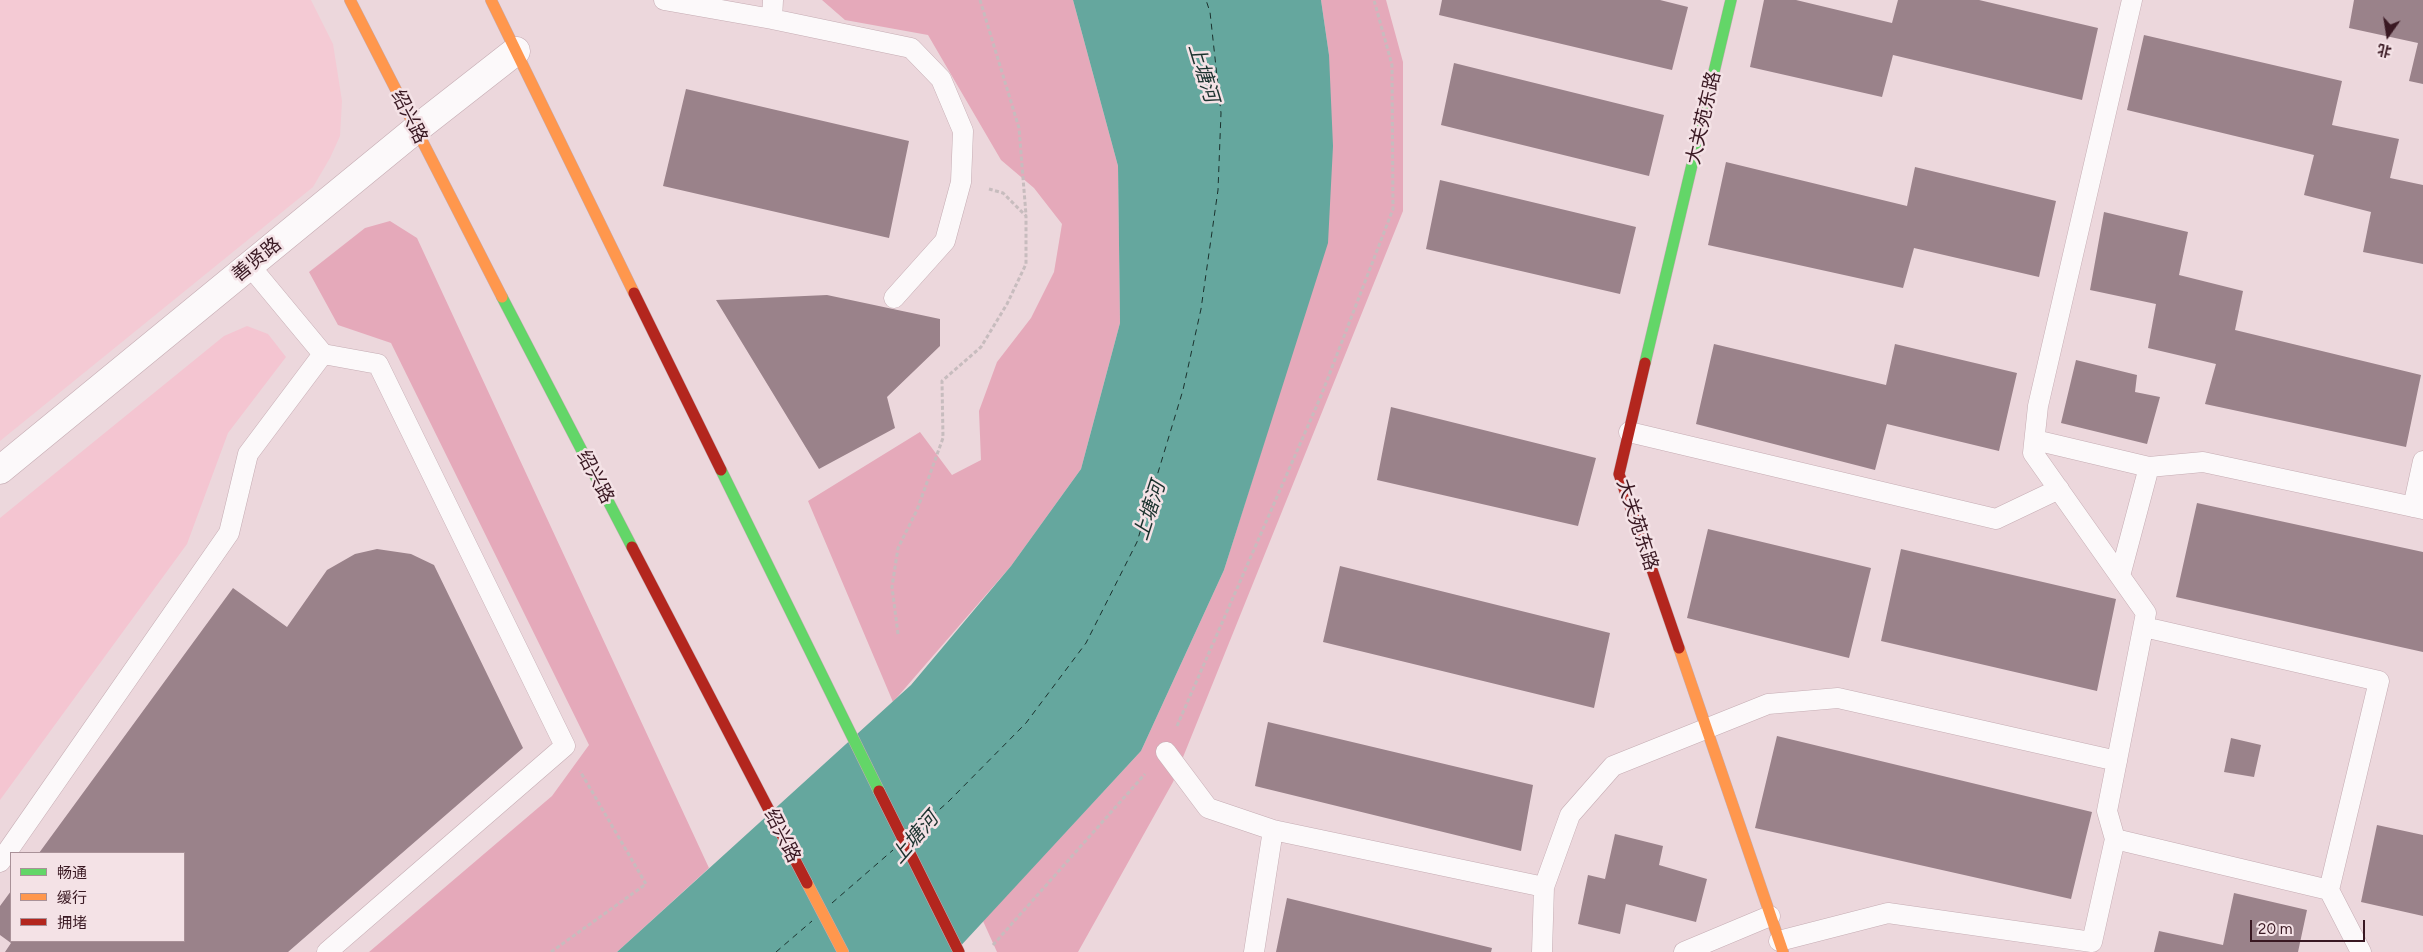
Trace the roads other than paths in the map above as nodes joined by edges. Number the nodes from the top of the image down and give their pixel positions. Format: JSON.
{"nodes":[{"id":1,"x":350,"y":0,"type":"edge"},
{"id":2,"x":491,"y":0,"type":"edge"},
{"id":3,"x":664,"y":0,"type":"edge"},
{"id":4,"x":1731,"y":0,"type":"edge"},
{"id":5,"x":2132,"y":0,"type":"edge"},
{"id":6,"x":772,"y":9,"type":"edge"},
{"id":7,"x":516,"y":52,"type":"junction"},
{"id":8,"x":415,"y":130,"type":"junction"},
{"id":9,"x":250,"y":266,"type":"junction"},
{"id":10,"x":894,"y":298,"type":"dead end"},
{"id":11,"x":323,"y":354,"type":"junction"},
{"id":12,"x":1630,"y":432,"type":"junction"},
{"id":13,"x":2035,"y":440,"type":"junction"},
{"id":14,"x":2423,"y":461,"type":"edge"},
{"id":15,"x":2149,"y":467,"type":"junction"},
{"id":16,"x":0,"y":470,"type":"edge"},
{"id":17,"x":2059,"y":489,"type":"junction"},
{"id":18,"x":2418,"y":508,"type":"edge"},
{"id":19,"x":2120,"y":576,"type":"junction"},
{"id":20,"x":2144,"y":627,"type":"junction"},
{"id":21,"x":1706,"y":728,"type":"junction"},
{"id":22,"x":1166,"y":752,"type":"road end"},
{"id":23,"x":2117,"y":761,"type":"junction"},
{"id":24,"x":1273,"y":830,"type":"junction"},
{"id":25,"x":2115,"y":839,"type":"junction"},
{"id":26,"x":0,"y":862,"type":"edge"},
{"id":27,"x":1544,"y":887,"type":"junction"},
{"id":28,"x":2330,"y":890,"type":"junction"},
{"id":29,"x":1770,"y":916,"type":"junction"},
{"id":30,"x":1781,"y":947,"type":"edge"},
{"id":31,"x":327,"y":952,"type":"edge"},
{"id":32,"x":842,"y":952,"type":"edge"},
{"id":33,"x":959,"y":952,"type":"edge"},
{"id":34,"x":1254,"y":952,"type":"edge"},
{"id":35,"x":1542,"y":952,"type":"edge"},
{"id":36,"x":1684,"y":952,"type":"edge"},
{"id":37,"x":2361,"y":952,"type":"edge"}],
"edges":[{"from":1,"to":8,"type":"main road","name":"绍兴路"},
{"from":2,"to":7,"type":"main road"},
{"from":3,"to":6,"type":"lane"},
{"from":4,"to":12,"type":"main road","name":"大关苑东路"},
{"from":5,"to":13,"type":"lane"},
{"from":6,"to":10,"type":"lane"},
{"from":7,"to":8,"type":"street","name":"善贤路"},
{"from":7,"to":33,"type":"main road"},
{"from":8,"to":9,"type":"street","name":"善贤路"},
{"from":8,"to":32,"type":"main road","name":"绍兴路"},
{"from":9,"to":11,"type":"lane"},
{"from":9,"to":16,"type":"street","name":"善贤路"},
{"from":11,"to":26,"type":"lane"},
{"from":11,"to":31,"type":"lane"},
{"from":12,"to":17,"type":"lane"},
{"from":12,"to":21,"type":"main road","name":"大关苑东路"},
{"from":13,"to":15,"type":"lane"},
{"from":13,"to":17,"type":"lane"},
{"from":14,"to":18,"type":"lane"},
{"from":15,"to":18,"type":"lane"},
{"from":15,"to":19,"type":"lane"},
{"from":17,"to":19,"type":"lane"},
{"from":19,"to":20,"type":"lane"},
{"from":20,"to":23,"type":"lane"},
{"from":20,"to":28,"type":"lane"},
{"from":21,"to":23,"type":"lane"},
{"from":21,"to":27,"type":"lane"},
{"from":21,"to":29,"type":"main road","name":"大关苑东路"},
{"from":22,"to":24,"type":"lane"},
{"from":23,"to":25,"type":"lane"},
{"from":24,"to":27,"type":"lane"},
{"from":24,"to":34,"type":"lane"},
{"from":25,"to":28,"type":"lane"},
{"from":25,"to":30,"type":"lane"},
{"from":27,"to":35,"type":"lane"},
{"from":28,"to":37,"type":"lane"},
{"from":29,"to":30,"type":"main road","name":"大关苑东路"},
{"from":29,"to":36,"type":"lane"}]}
